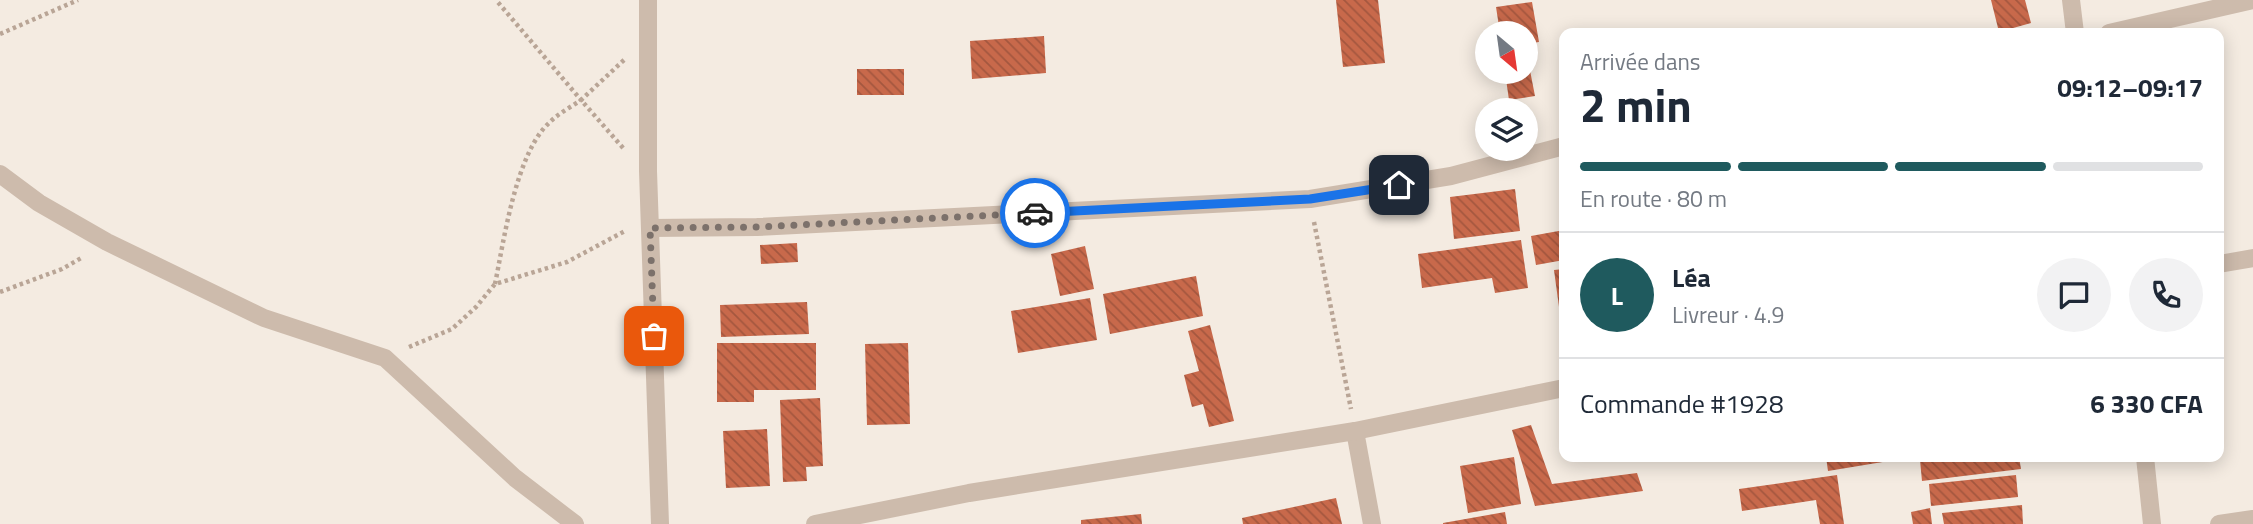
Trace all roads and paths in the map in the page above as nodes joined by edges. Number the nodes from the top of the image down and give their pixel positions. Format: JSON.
{"nodes":[{"id":1,"x":78,"y":0,"type":"edge"},
{"id":2,"x":496,"y":0,"type":"edge"},
{"id":3,"x":649,"y":0,"type":"edge"},
{"id":4,"x":2071,"y":0,"type":"edge"},
{"id":5,"x":2253,"y":0,"type":"edge"},
{"id":6,"x":2075,"y":28,"type":"edge"},
{"id":7,"x":2131,"y":28,"type":"edge"},
{"id":8,"x":0,"y":34,"type":"edge"},
{"id":9,"x":647,"y":38,"type":"junction"},
{"id":10,"x":581,"y":100,"type":"junction"},
{"id":11,"x":1559,"y":147,"type":"edge"},
{"id":12,"x":648,"y":171,"type":"junction"},
{"id":13,"x":0,"y":174,"type":"edge"},
{"id":14,"x":1310,"y":199,"type":"junction"},
{"id":15,"x":650,"y":228,"type":"junction"},
{"id":16,"x":107,"y":242,"type":"junction"},
{"id":17,"x":2253,"y":258,"type":"edge"},
{"id":18,"x":2224,"y":263,"type":"edge"},
{"id":19,"x":495,"y":284,"type":"junction"},
{"id":20,"x":0,"y":292,"type":"edge"},
{"id":21,"x":385,"y":358,"type":"junction"},
{"id":22,"x":1559,"y":389,"type":"edge"},
{"id":23,"x":1355,"y":431,"type":"junction"},
{"id":24,"x":2146,"y":462,"type":"edge"},
{"id":25,"x":2253,"y":519,"type":"edge"},
{"id":26,"x":575,"y":524,"type":"edge"},
{"id":27,"x":660,"y":524,"type":"edge"},
{"id":28,"x":815,"y":524,"type":"edge"},
{"id":29,"x":1372,"y":524,"type":"edge"},
{"id":30,"x":2152,"y":524,"type":"edge"},
{"id":31,"x":2219,"y":524,"type":"edge"}],
"edges":[{"from":1,"to":8,"type":"path"},
{"from":2,"to":10,"type":"path"},
{"from":3,"to":9,"type":"street"},
{"from":4,"to":6,"type":"street"},
{"from":5,"to":7,"type":"street"},
{"from":9,"to":10,"type":"path"},
{"from":9,"to":12,"type":"street"},
{"from":10,"to":12,"type":"path"},
{"from":10,"to":19,"type":"path"},
{"from":11,"to":14,"type":"street"},
{"from":12,"to":15,"type":"street"},
{"from":13,"to":16,"type":"street"},
{"from":14,"to":15,"type":"street"},
{"from":14,"to":23,"type":"path"},
{"from":15,"to":19,"type":"path"},
{"from":15,"to":27,"type":"street"},
{"from":16,"to":20,"type":"path"},
{"from":16,"to":21,"type":"street"},
{"from":17,"to":18,"type":"street"},
{"from":19,"to":21,"type":"path"},
{"from":21,"to":26,"type":"street"},
{"from":22,"to":23,"type":"street"},
{"from":23,"to":28,"type":"street"},
{"from":23,"to":29,"type":"street"},
{"from":24,"to":30,"type":"street"},
{"from":25,"to":31,"type":"street"}]}
